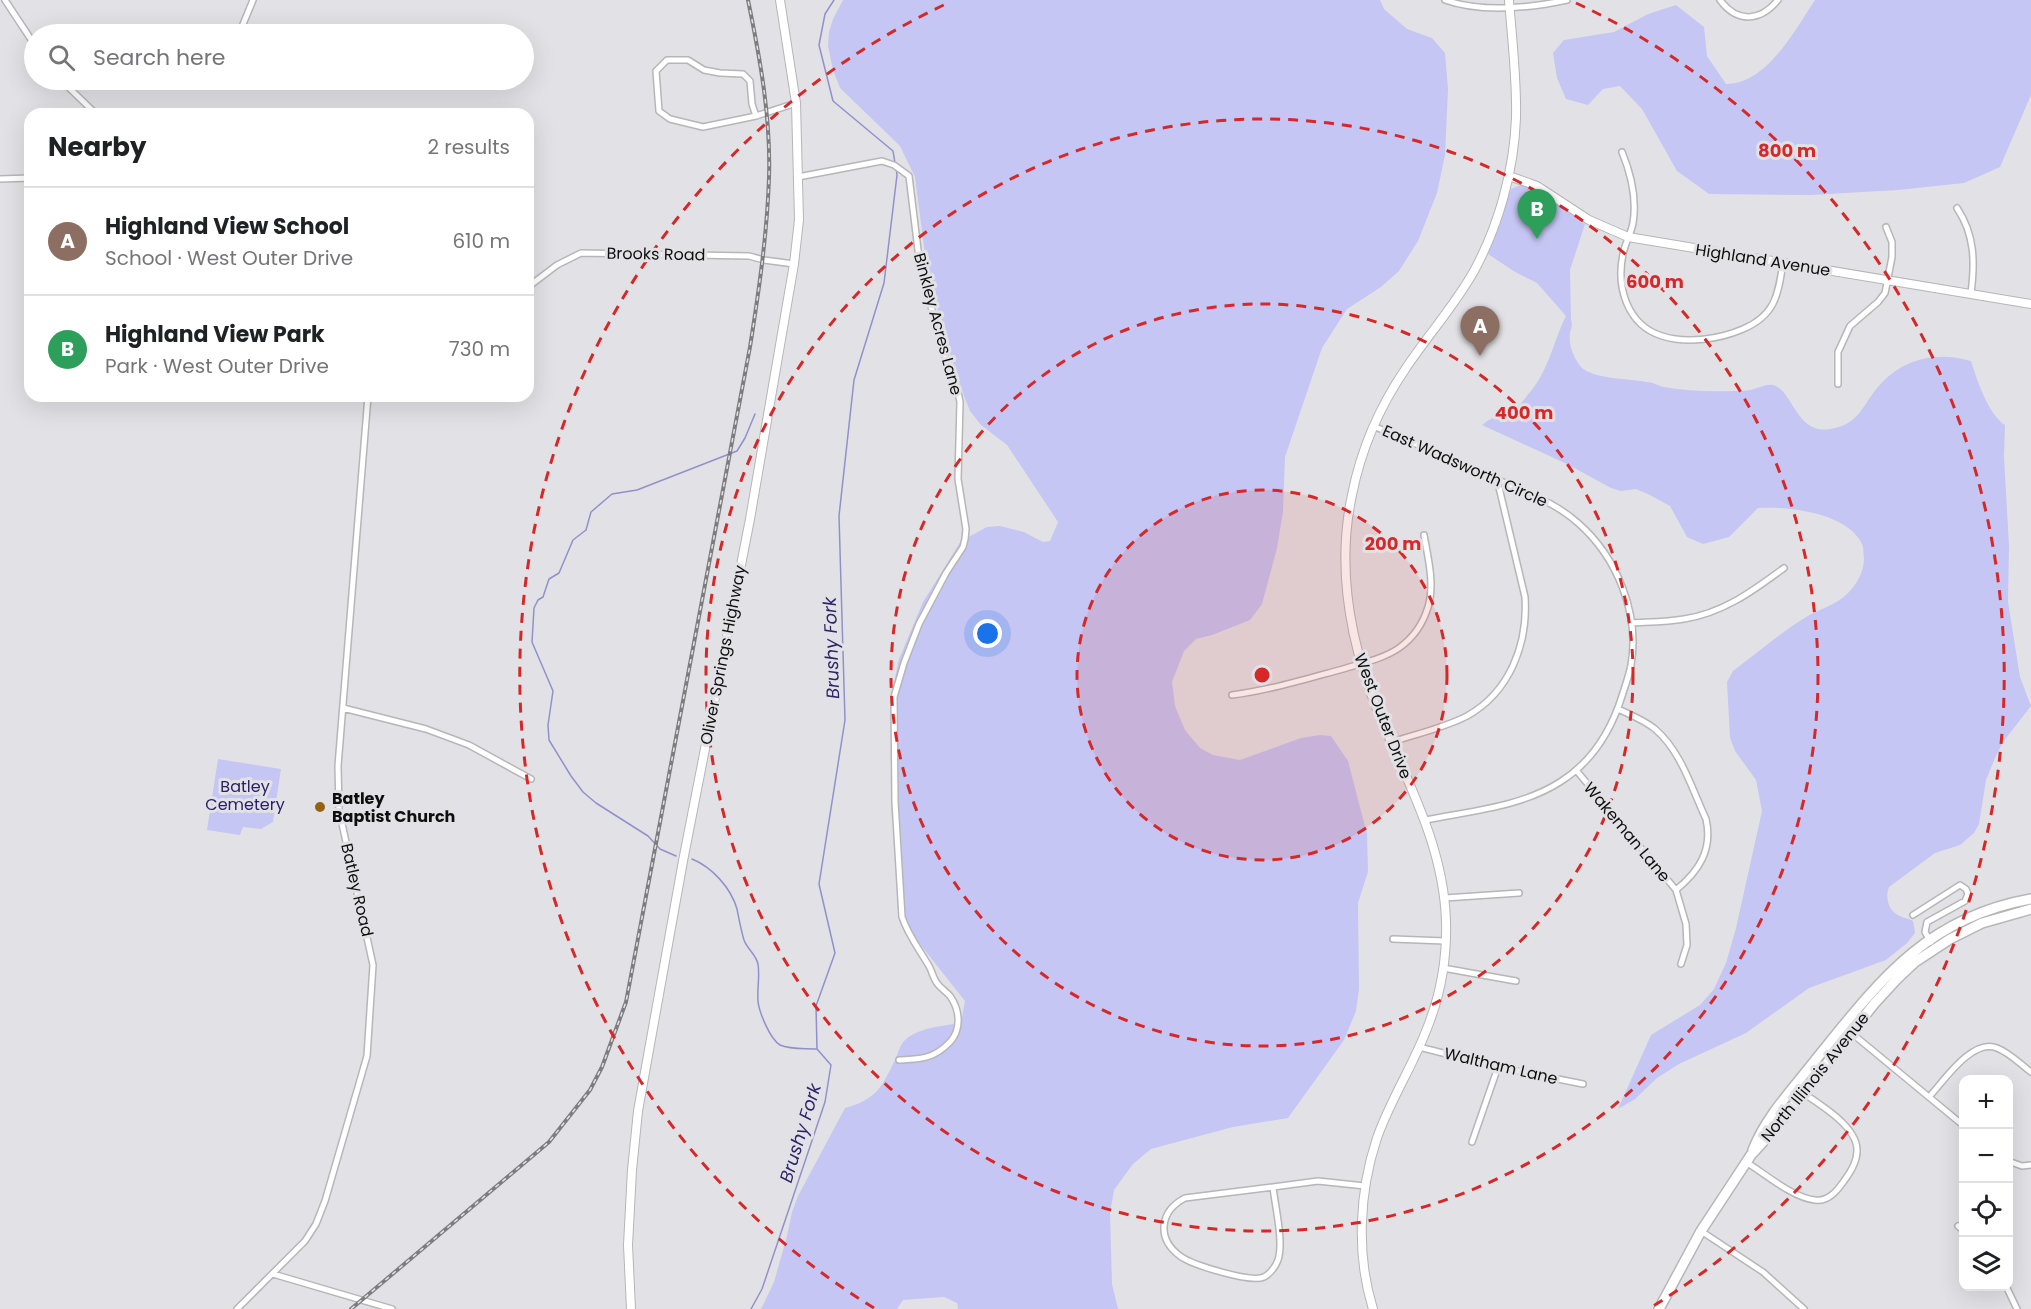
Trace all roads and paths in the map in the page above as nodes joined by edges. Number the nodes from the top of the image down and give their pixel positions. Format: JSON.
{"nodes":[{"id":1,"x":5,"y":0,"type":"edge"},
{"id":2,"x":253,"y":0,"type":"edge"},
{"id":3,"x":780,"y":0,"type":"edge"},
{"id":4,"x":1445,"y":0,"type":"edge"},
{"id":5,"x":1567,"y":0,"type":"edge"},
{"id":6,"x":1720,"y":0,"type":"edge"},
{"id":7,"x":1778,"y":0,"type":"edge"},
{"id":8,"x":1509,"y":3,"type":"edge"},
{"id":9,"x":243,"y":24,"type":"edge"},
{"id":10,"x":24,"y":29,"type":"edge"},
{"id":11,"x":72,"y":90,"type":"edge"},
{"id":12,"x":796,"y":103,"type":"junction"},
{"id":13,"x":90,"y":108,"type":"edge"},
{"id":14,"x":756,"y":116,"type":"junction"},
{"id":15,"x":1622,"y":152,"type":"dead end"},
{"id":16,"x":1509,"y":176,"type":"junction"},
{"id":17,"x":798,"y":177,"type":"junction"},
{"id":18,"x":24,"y":178,"type":"edge"},
{"id":19,"x":0,"y":179,"type":"edge"},
{"id":20,"x":1957,"y":208,"type":"dead end"},
{"id":21,"x":1886,"y":226,"type":"dead end"},
{"id":22,"x":1628,"y":237,"type":"junction"},
{"id":23,"x":1783,"y":263,"type":"junction"},
{"id":24,"x":794,"y":264,"type":"junction"},
{"id":25,"x":1888,"y":280,"type":"junction"},
{"id":26,"x":534,"y":282,"type":"edge"},
{"id":27,"x":1971,"y":293,"type":"junction"},
{"id":28,"x":2031,"y":304,"type":"edge"},
{"id":29,"x":1838,"y":384,"type":"dead end"},
{"id":30,"x":368,"y":402,"type":"edge"},
{"id":31,"x":1374,"y":426,"type":"junction"},
{"id":32,"x":1497,"y":479,"type":"junction"},
{"id":33,"x":1424,"y":535,"type":"dead end"},
{"id":34,"x":1784,"y":568,"type":"dead end"},
{"id":35,"x":1632,"y":623,"type":"junction"},
{"id":36,"x":1360,"y":664,"type":"junction"},
{"id":37,"x":1232,"y":695,"type":"dead end"},
{"id":38,"x":343,"y":708,"type":"junction"},
{"id":39,"x":1618,"y":709,"type":"junction"},
{"id":40,"x":1392,"y":742,"type":"junction"},
{"id":41,"x":1576,"y":771,"type":"junction"},
{"id":42,"x":531,"y":779,"type":"dead end"},
{"id":43,"x":1426,"y":820,"type":"junction"},
{"id":44,"x":1676,"y":890,"type":"junction"},
{"id":45,"x":1518,"y":893,"type":"dead end"},
{"id":46,"x":1444,"y":898,"type":"junction"},
{"id":47,"x":2031,"y":899,"type":"edge"},
{"id":48,"x":2031,"y":909,"type":"edge"},
{"id":49,"x":1913,"y":915,"type":"dead end"},
{"id":50,"x":1393,"y":939,"type":"dead end"},
{"id":51,"x":1445,"y":941,"type":"junction"},
{"id":52,"x":1932,"y":944,"type":"junction"},
{"id":53,"x":1681,"y":964,"type":"dead end"},
{"id":54,"x":1443,"y":968,"type":"junction"},
{"id":55,"x":1516,"y":981,"type":"dead end"},
{"id":56,"x":1847,"y":1029,"type":"junction"},
{"id":57,"x":1419,"y":1047,"type":"junction"},
{"id":58,"x":899,"y":1060,"type":"dead end"},
{"id":59,"x":1498,"y":1067,"type":"junction"},
{"id":60,"x":2031,"y":1072,"type":"edge"},
{"id":61,"x":1583,"y":1084,"type":"dead end"},
{"id":62,"x":1798,"y":1090,"type":"junction"},
{"id":63,"x":1929,"y":1097,"type":"junction"},
{"id":64,"x":1959,"y":1122,"type":"edge"},
{"id":65,"x":1472,"y":1142,"type":"dead end"},
{"id":66,"x":1748,"y":1158,"type":"junction"},
{"id":67,"x":2013,"y":1163,"type":"edge"},
{"id":68,"x":2031,"y":1166,"type":"edge"},
{"id":69,"x":1365,"y":1186,"type":"junction"},
{"id":70,"x":1273,"y":1187,"type":"junction"},
{"id":71,"x":1701,"y":1231,"type":"junction"},
{"id":72,"x":273,"y":1274,"type":"junction"},
{"id":73,"x":2008,"y":1291,"type":"edge"},
{"id":74,"x":237,"y":1309,"type":"edge"},
{"id":75,"x":392,"y":1309,"type":"edge"},
{"id":76,"x":630,"y":1309,"type":"edge"},
{"id":77,"x":1373,"y":1309,"type":"edge"},
{"id":78,"x":1659,"y":1309,"type":"edge"},
{"id":79,"x":1804,"y":1309,"type":"edge"},
{"id":80,"x":2017,"y":1309,"type":"edge"}],
"edges":[{"from":1,"to":10,"type":"street"},
{"from":2,"to":9,"type":"street"},
{"from":3,"to":12,"type":"street","name":"Oliver Springs Highway"},
{"from":4,"to":8,"type":"street"},
{"from":5,"to":8,"type":"street"},
{"from":6,"to":7,"type":"street"},
{"from":8,"to":16,"type":"street","name":"West Outer Drive"},
{"from":11,"to":13,"type":"street"},
{"from":12,"to":14,"type":"street"},
{"from":12,"to":17,"type":"street","name":"Oliver Springs Highway"},
{"from":14,"to":14,"type":"street"},
{"from":15,"to":22,"type":"street"},
{"from":16,"to":22,"type":"street","name":"Highland Avenue"},
{"from":16,"to":31,"type":"street","name":"West Outer Drive"},
{"from":17,"to":24,"type":"street","name":"Oliver Springs Highway"},
{"from":17,"to":58,"type":"street","name":"Binkley Acres Lane"},
{"from":18,"to":19,"type":"street"},
{"from":20,"to":27,"type":"street"},
{"from":21,"to":25,"type":"street"},
{"from":22,"to":23,"type":"street","name":"Highland Avenue"},
{"from":22,"to":23,"type":"street"},
{"from":23,"to":25,"type":"street","name":"Highland Avenue"},
{"from":24,"to":26,"type":"street","name":"Brooks Road"},
{"from":24,"to":76,"type":"street","name":"Oliver Springs Highway"},
{"from":25,"to":27,"type":"street","name":"Highland Avenue"},
{"from":25,"to":29,"type":"street"},
{"from":27,"to":28,"type":"street","name":"Highland Avenue"},
{"from":30,"to":38,"type":"street","name":"Batley Road"},
{"from":31,"to":32,"type":"street","name":"East Wadsworth Circle"},
{"from":31,"to":36,"type":"street","name":"West Outer Drive"},
{"from":32,"to":35,"type":"street","name":"East Wadsworth Circle"},
{"from":32,"to":40,"type":"street"},
{"from":33,"to":36,"type":"street"},
{"from":34,"to":35,"type":"street"},
{"from":35,"to":39,"type":"street","name":"East Wadsworth Circle"},
{"from":36,"to":37,"type":"street"},
{"from":36,"to":40,"type":"street","name":"West Outer Drive"},
{"from":38,"to":42,"type":"street"},
{"from":38,"to":72,"type":"street","name":"Batley Road"},
{"from":39,"to":41,"type":"street","name":"East Wadsworth Circle"},
{"from":39,"to":44,"type":"street"},
{"from":40,"to":43,"type":"street","name":"West Outer Drive"},
{"from":41,"to":43,"type":"street","name":"East Wadsworth Circle"},
{"from":41,"to":44,"type":"street","name":"Wakeman Lane"},
{"from":43,"to":46,"type":"street","name":"West Outer Drive"},
{"from":44,"to":53,"type":"street","name":"Wakeman Lane"},
{"from":45,"to":46,"type":"street"},
{"from":46,"to":51,"type":"street","name":"West Outer Drive"},
{"from":47,"to":52,"type":"highway"},
{"from":48,"to":52,"type":"highway","name":"North Illinois Avenue"},
{"from":49,"to":52,"type":"street"},
{"from":50,"to":51,"type":"street"},
{"from":51,"to":54,"type":"street","name":"West Outer Drive"},
{"from":52,"to":56,"type":"highway","name":"North Illinois Avenue"},
{"from":54,"to":55,"type":"street"},
{"from":54,"to":57,"type":"street","name":"West Outer Drive"},
{"from":56,"to":62,"type":"highway","name":"North Illinois Avenue"},
{"from":56,"to":63,"type":"street"},
{"from":57,"to":59,"type":"street","name":"Waltham Lane"},
{"from":57,"to":69,"type":"street","name":"West Outer Drive"},
{"from":59,"to":61,"type":"street","name":"Waltham Lane"},
{"from":59,"to":65,"type":"street"},
{"from":60,"to":63,"type":"street"},
{"from":62,"to":66,"type":"highway","name":"North Illinois Avenue"},
{"from":62,"to":66,"type":"street"},
{"from":63,"to":64,"type":"street"},
{"from":66,"to":71,"type":"highway","name":"North Illinois Avenue"},
{"from":67,"to":68,"type":"street"},
{"from":69,"to":70,"type":"street"},
{"from":69,"to":77,"type":"street","name":"West Outer Drive"},
{"from":70,"to":70,"type":"street"},
{"from":71,"to":78,"type":"highway","name":"North Illinois Avenue"},
{"from":71,"to":79,"type":"street"},
{"from":72,"to":74,"type":"street","name":"Batley Road"},
{"from":72,"to":75,"type":"street"},
{"from":73,"to":80,"type":"street"}]}
